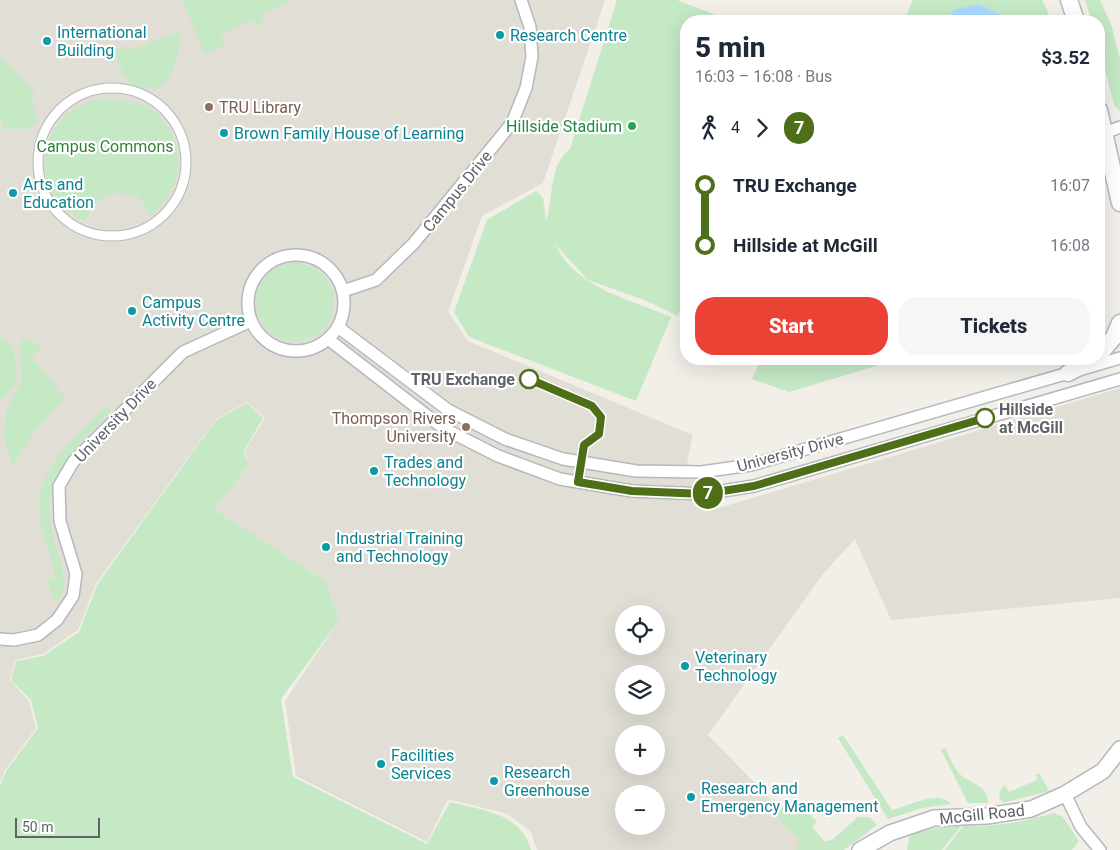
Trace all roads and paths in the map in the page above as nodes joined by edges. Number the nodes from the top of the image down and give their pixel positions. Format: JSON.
{"nodes":[{"id":1,"x":521,"y":0,"type":"edge"},
{"id":2,"x":1069,"y":0,"type":"edge"},
{"id":3,"x":1074,"y":15,"type":"edge"},
{"id":4,"x":154,"y":100,"type":"joint"},
{"id":5,"x":1105,"y":119,"type":"edge"},
{"id":6,"x":1112,"y":130,"type":"edge"},
{"id":7,"x":1120,"y":203,"type":"edge"},
{"id":8,"x":343,"y":291,"type":"junction"},
{"id":9,"x":251,"y":321,"type":"junction"},
{"id":10,"x":1120,"y":323,"type":"edge"},
{"id":11,"x":338,"y":327,"type":"junction"},
{"id":12,"x":328,"y":340,"type":"junction"},
{"id":13,"x":1105,"y":347,"type":"edge"},
{"id":14,"x":1120,"y":358,"type":"edge"},
{"id":15,"x":1105,"y":362,"type":"edge"},
{"id":16,"x":1083,"y":365,"type":"edge"},
{"id":17,"x":1096,"y":365,"type":"edge"},
{"id":18,"x":1068,"y":373,"type":"junction"},
{"id":19,"x":1120,"y":379,"type":"edge"},
{"id":20,"x":0,"y":639,"type":"edge"},
{"id":21,"x":1120,"y":749,"type":"edge"},
{"id":22,"x":1065,"y":794,"type":"junction"},
{"id":23,"x":860,"y":850,"type":"edge"},
{"id":24,"x":1100,"y":850,"type":"edge"}],
"edges":[{"from":1,"to":8,"type":"street","name":"Campus Drive"},
{"from":2,"to":3,"type":"main road"},
{"from":4,"to":4,"type":"street"},
{"from":5,"to":6,"type":"main road"},
{"from":6,"to":7,"type":"main road"},
{"from":8,"to":9,"type":"street"},
{"from":8,"to":11,"type":"street"},
{"from":9,"to":12,"type":"street"},
{"from":9,"to":20,"type":"street","name":"University Drive"},
{"from":10,"to":13,"type":"main road"},
{"from":11,"to":12,"type":"street"},
{"from":11,"to":18,"type":"street","name":"University Drive"},
{"from":12,"to":19,"type":"street","name":"University Drive"},
{"from":14,"to":15,"type":"street","name":"University Drive"},
{"from":16,"to":18,"type":"main road"},
{"from":17,"to":18,"type":"street","name":"University Drive"},
{"from":21,"to":22,"type":"street","name":"McGill Road"},
{"from":22,"to":23,"type":"street","name":"McGill Road"},
{"from":22,"to":24,"type":"street"}]}
